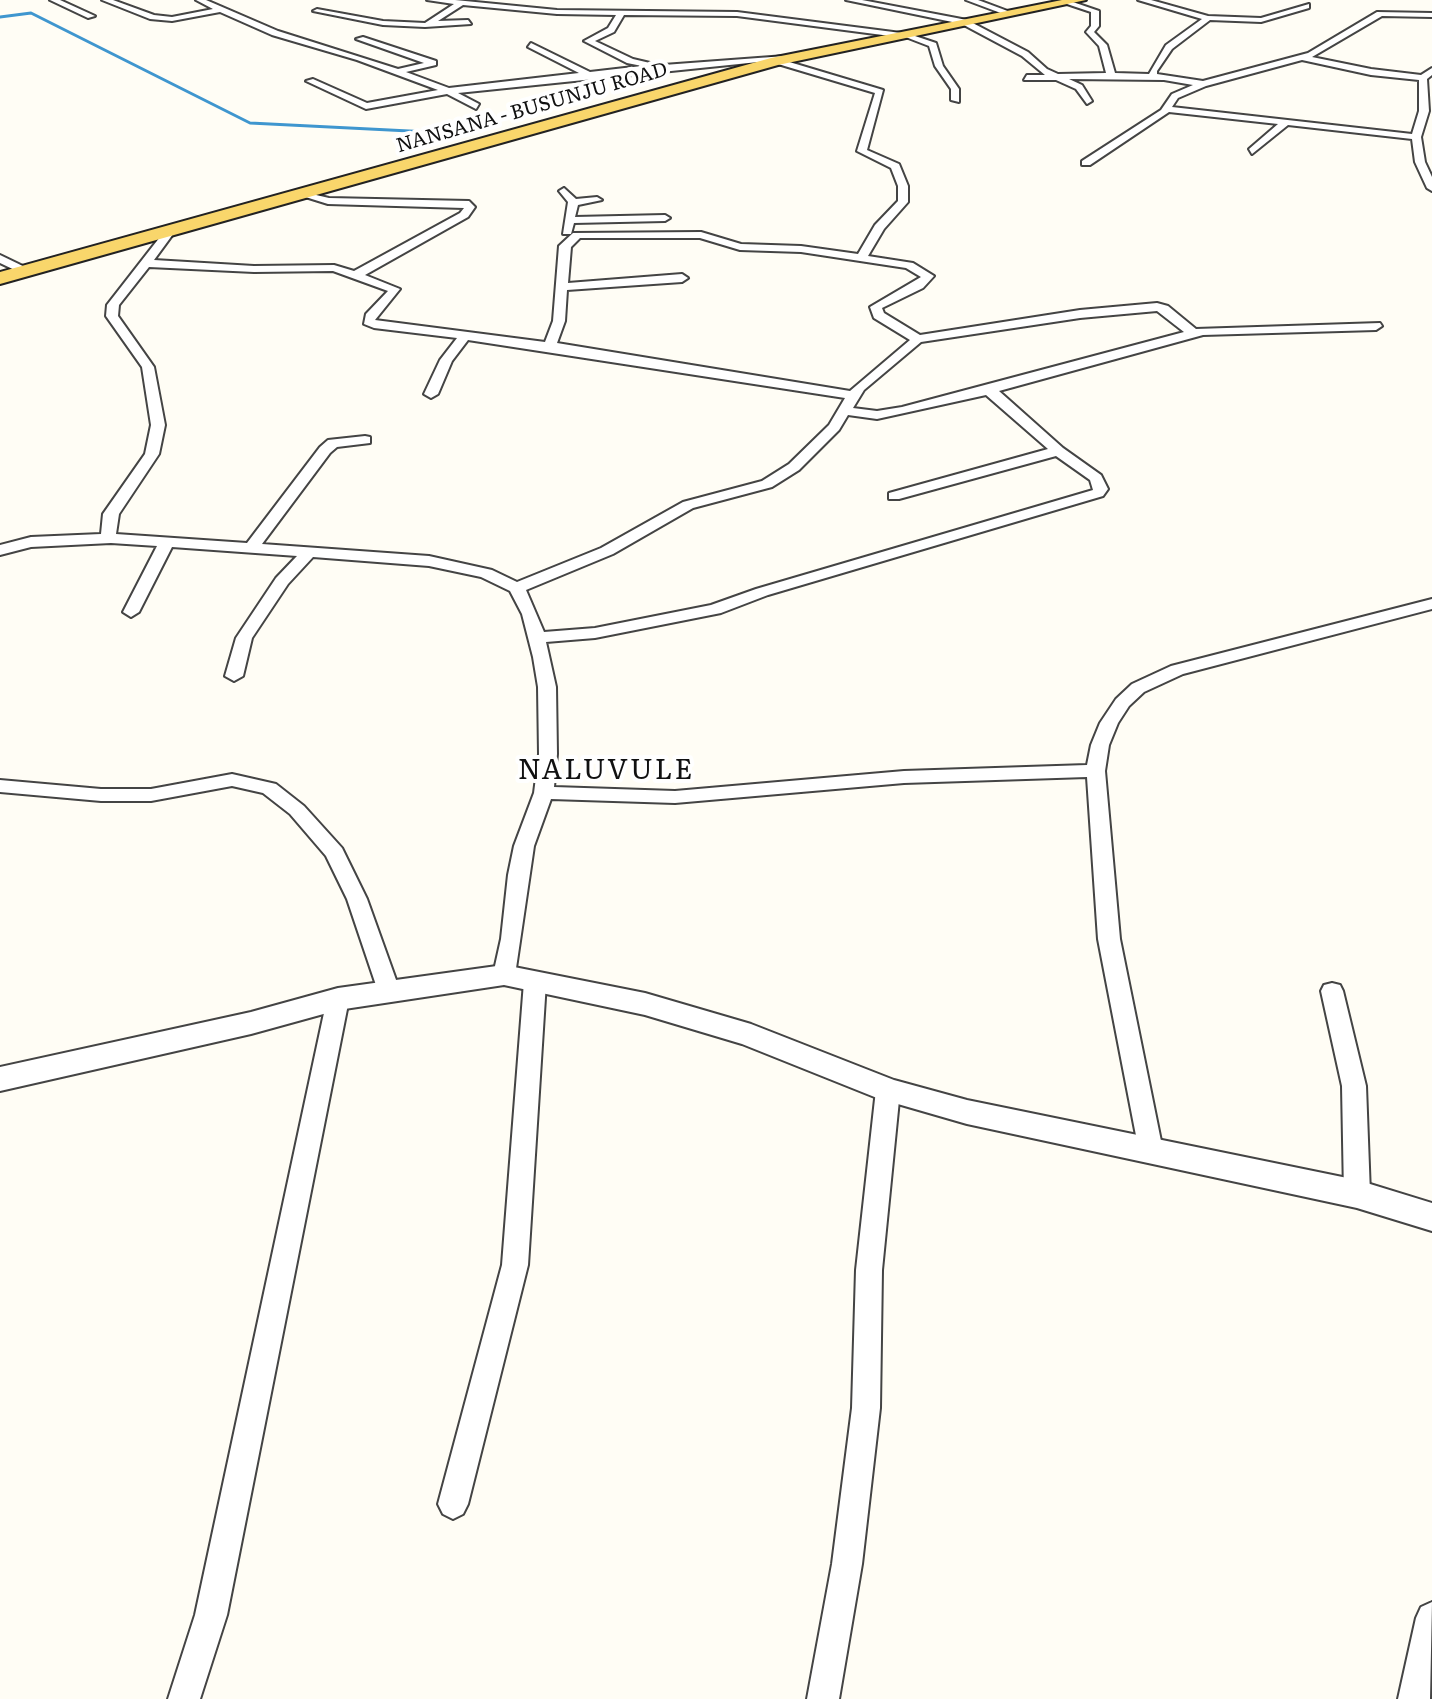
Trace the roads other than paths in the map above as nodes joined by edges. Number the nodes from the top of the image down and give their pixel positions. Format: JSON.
{"nodes":[{"id":1,"x":54,"y":0,"type":"edge"},
{"id":2,"x":106,"y":0,"type":"edge"},
{"id":3,"x":200,"y":0,"type":"edge"},
{"id":4,"x":431,"y":0,"type":"edge"},
{"id":5,"x":582,"y":0,"type":"edge"},
{"id":6,"x":850,"y":0,"type":"edge"},
{"id":7,"x":970,"y":0,"type":"edge"},
{"id":8,"x":1142,"y":0,"type":"edge"},
{"id":9,"x":1075,"y":1,"type":"edge"},
{"id":10,"x":460,"y":4,"type":"junction"},
{"id":11,"x":1306,"y":6,"type":"dead end"},
{"id":12,"x":223,"y":9,"type":"junction"},
{"id":13,"x":317,"y":11,"type":"dead end"},
{"id":14,"x":572,"y":12,"type":"junction"},
{"id":15,"x":622,"y":12,"type":"junction"},
{"id":16,"x":1009,"y":13,"type":"junction"},
{"id":17,"x":1432,"y":15,"type":"edge"},
{"id":18,"x":91,"y":16,"type":"dead end"},
{"id":19,"x":1208,"y":18,"type":"junction"},
{"id":20,"x":468,"y":22,"type":"dead end"},
{"id":21,"x":964,"y":22,"type":"junction"},
{"id":22,"x":430,"y":24,"type":"junction"},
{"id":23,"x":902,"y":34,"type":"junction"},
{"id":24,"x":360,"y":39,"type":"dead end"},
{"id":25,"x":531,"y":45,"type":"dead end"},
{"id":26,"x":1304,"y":58,"type":"junction"},
{"id":27,"x":781,"y":60,"type":"junction"},
{"id":28,"x":658,"y":67,"type":"junction"},
{"id":29,"x":397,"y":72,"type":"junction"},
{"id":30,"x":1056,"y":75,"type":"junction"},
{"id":31,"x":1111,"y":75,"type":"junction"},
{"id":32,"x":1428,"y":75,"type":"edge"},
{"id":33,"x":591,"y":76,"type":"junction"},
{"id":34,"x":1153,"y":77,"type":"junction"},
{"id":35,"x":1027,"y":78,"type":"dead end"},
{"id":36,"x":310,"y":81,"type":"dead end"},
{"id":37,"x":1203,"y":84,"type":"junction"},
{"id":38,"x":448,"y":91,"type":"junction"},
{"id":39,"x":956,"y":100,"type":"dead end"},
{"id":40,"x":1087,"y":101,"type":"dead end"},
{"id":41,"x":476,"y":106,"type":"dead end"},
{"id":42,"x":1168,"y":109,"type":"junction"},
{"id":43,"x":1286,"y":122,"type":"junction"},
{"id":44,"x":1416,"y":137,"type":"junction"},
{"id":45,"x":1252,"y":151,"type":"dead end"},
{"id":46,"x":1420,"y":162,"type":"junction"},
{"id":47,"x":1086,"y":163,"type":"dead end"},
{"id":48,"x":1432,"y":163,"type":"edge"},
{"id":49,"x":1432,"y":188,"type":"edge"},
{"id":50,"x":564,"y":191,"type":"dead end"},
{"id":51,"x":303,"y":193,"type":"junction"},
{"id":52,"x":597,"y":200,"type":"dead end"},
{"id":53,"x":573,"y":202,"type":"junction"},
{"id":54,"x":665,"y":218,"type":"dead end"},
{"id":55,"x":569,"y":220,"type":"junction"},
{"id":56,"x":171,"y":230,"type":"junction"},
{"id":57,"x":571,"y":238,"type":"junction"},
{"id":58,"x":0,"y":258,"type":"edge"},
{"id":59,"x":861,"y":258,"type":"junction"},
{"id":60,"x":146,"y":263,"type":"junction"},
{"id":61,"x":25,"y":271,"type":"junction"},
{"id":62,"x":356,"y":275,"type":"junction"},
{"id":63,"x":0,"y":278,"type":"edge"},
{"id":64,"x":682,"y":278,"type":"dead end"},
{"id":65,"x":562,"y":287,"type":"junction"},
{"id":66,"x":1376,"y":326,"type":"dead end"},
{"id":67,"x":1193,"y":333,"type":"junction"},
{"id":68,"x":464,"y":337,"type":"junction"},
{"id":69,"x":917,"y":339,"type":"junction"},
{"id":70,"x":550,"y":346,"type":"junction"},
{"id":71,"x":989,"y":390,"type":"junction"},
{"id":72,"x":431,"y":394,"type":"dead end"},
{"id":73,"x":852,"y":395,"type":"junction"},
{"id":74,"x":846,"y":411,"type":"junction"},
{"id":75,"x":365,"y":440,"type":"dead end"},
{"id":76,"x":1058,"y":451,"type":"junction"},
{"id":77,"x":894,"y":496,"type":"dead end"},
{"id":78,"x":111,"y":538,"type":"junction"},
{"id":79,"x":167,"y":541,"type":"junction"},
{"id":80,"x":251,"y":548,"type":"junction"},
{"id":81,"x":0,"y":550,"type":"edge"},
{"id":82,"x":310,"y":551,"type":"junction"},
{"id":83,"x":517,"y":588,"type":"junction"},
{"id":84,"x":1432,"y":604,"type":"edge"},
{"id":85,"x":131,"y":612,"type":"dead end"},
{"id":86,"x":537,"y":638,"type":"junction"},
{"id":87,"x":234,"y":676,"type":"dead end"},
{"id":88,"x":1096,"y":771,"type":"junction"},
{"id":89,"x":0,"y":786,"type":"edge"},
{"id":90,"x":544,"y":793,"type":"junction"},
{"id":91,"x":504,"y":975,"type":"junction"},
{"id":92,"x":535,"y":982,"type":"junction"},
{"id":93,"x":389,"y":991,"type":"junction"},
{"id":94,"x":1332,"y":991,"type":"dead end"},
{"id":95,"x":338,"y":999,"type":"junction"},
{"id":96,"x":0,"y":1079,"type":"edge"},
{"id":97,"x":888,"y":1090,"type":"junction"},
{"id":98,"x":1151,"y":1151,"type":"junction"},
{"id":99,"x":1357,"y":1194,"type":"junction"},
{"id":100,"x":1432,"y":1217,"type":"edge"},
{"id":101,"x":453,"y":1504,"type":"dead end"},
{"id":102,"x":1432,"y":1618,"type":"edge"},
{"id":103,"x":184,"y":1699,"type":"edge"},
{"id":104,"x":823,"y":1699,"type":"edge"},
{"id":105,"x":1414,"y":1699,"type":"edge"}],
"edges":[{"from":1,"to":18,"type":"street"},
{"from":2,"to":12,"type":"street"},
{"from":3,"to":12,"type":"street"},
{"from":4,"to":10,"type":"street"},
{"from":5,"to":14,"type":"street"},
{"from":6,"to":21,"type":"street"},
{"from":7,"to":16,"type":"street"},
{"from":8,"to":19,"type":"street"},
{"from":9,"to":16,"type":"main road","name":"NANSANA - BUSUNJU ROAD"},
{"from":9,"to":31,"type":"street"},
{"from":10,"to":14,"type":"street"},
{"from":10,"to":22,"type":"street"},
{"from":11,"to":19,"type":"street"},
{"from":12,"to":29,"type":"street"},
{"from":13,"to":22,"type":"street"},
{"from":14,"to":15,"type":"street"},
{"from":15,"to":23,"type":"street"},
{"from":15,"to":28,"type":"street"},
{"from":16,"to":21,"type":"main road","name":"NANSANA - BUSUNJU ROAD"},
{"from":17,"to":26,"type":"street"},
{"from":19,"to":34,"type":"street"},
{"from":20,"to":22,"type":"street"},
{"from":21,"to":23,"type":"main road","name":"NANSANA - BUSUNJU ROAD"},
{"from":21,"to":30,"type":"street"},
{"from":23,"to":27,"type":"main road","name":"NANSANA - BUSUNJU ROAD"},
{"from":23,"to":39,"type":"street"},
{"from":24,"to":29,"type":"street"},
{"from":25,"to":33,"type":"street"},
{"from":26,"to":32,"type":"street"},
{"from":26,"to":37,"type":"street"},
{"from":27,"to":28,"type":"street"},
{"from":27,"to":51,"type":"main road","name":"NANSANA - BUSUNJU ROAD"},
{"from":27,"to":59,"type":"street"},
{"from":28,"to":33,"type":"street"},
{"from":29,"to":38,"type":"street"},
{"from":30,"to":31,"type":"street"},
{"from":30,"to":35,"type":"street"},
{"from":30,"to":40,"type":"street"},
{"from":31,"to":34,"type":"street"},
{"from":32,"to":44,"type":"street"},
{"from":33,"to":38,"type":"street"},
{"from":34,"to":37,"type":"street"},
{"from":36,"to":38,"type":"street"},
{"from":37,"to":42,"type":"street"},
{"from":38,"to":41,"type":"street"},
{"from":42,"to":43,"type":"street"},
{"from":42,"to":47,"type":"street"},
{"from":43,"to":44,"type":"street"},
{"from":43,"to":45,"type":"street"},
{"from":44,"to":46,"type":"street"},
{"from":46,"to":48,"type":"street"},
{"from":46,"to":49,"type":"street"},
{"from":50,"to":53,"type":"street"},
{"from":51,"to":56,"type":"main road","name":"NANSANA - BUSUNJU ROAD"},
{"from":51,"to":62,"type":"street"},
{"from":52,"to":53,"type":"street"},
{"from":53,"to":55,"type":"street"},
{"from":54,"to":55,"type":"street"},
{"from":55,"to":57,"type":"street"},
{"from":56,"to":60,"type":"street"},
{"from":56,"to":61,"type":"main road","name":"NANSANA - BUSUNJU ROAD"},
{"from":57,"to":59,"type":"street"},
{"from":57,"to":65,"type":"street"},
{"from":58,"to":61,"type":"street"},
{"from":59,"to":69,"type":"street"},
{"from":60,"to":62,"type":"street"},
{"from":60,"to":78,"type":"street"},
{"from":61,"to":63,"type":"main road","name":"NANSANA - BUSUNJU ROAD"},
{"from":62,"to":68,"type":"street"},
{"from":64,"to":65,"type":"street"},
{"from":65,"to":70,"type":"street"},
{"from":66,"to":67,"type":"street"},
{"from":67,"to":69,"type":"street"},
{"from":67,"to":71,"type":"street"},
{"from":68,"to":70,"type":"street"},
{"from":68,"to":72,"type":"street"},
{"from":69,"to":73,"type":"street"},
{"from":70,"to":73,"type":"street"},
{"from":71,"to":74,"type":"street"},
{"from":71,"to":76,"type":"street"},
{"from":73,"to":74,"type":"street"},
{"from":74,"to":83,"type":"street"},
{"from":75,"to":80,"type":"street"},
{"from":76,"to":77,"type":"street"},
{"from":76,"to":86,"type":"street"},
{"from":78,"to":79,"type":"street"},
{"from":78,"to":81,"type":"street"},
{"from":79,"to":80,"type":"street"},
{"from":79,"to":85,"type":"street"},
{"from":80,"to":82,"type":"street"},
{"from":82,"to":83,"type":"street"},
{"from":82,"to":87,"type":"street"},
{"from":83,"to":86,"type":"street"},
{"from":84,"to":88,"type":"street"},
{"from":86,"to":90,"type":"street"},
{"from":88,"to":90,"type":"street"},
{"from":88,"to":98,"type":"street"},
{"from":89,"to":93,"type":"street"},
{"from":90,"to":91,"type":"street"},
{"from":91,"to":92,"type":"street"},
{"from":91,"to":93,"type":"street"},
{"from":92,"to":97,"type":"street"},
{"from":92,"to":101,"type":"street"},
{"from":93,"to":95,"type":"street"},
{"from":94,"to":99,"type":"street"},
{"from":95,"to":96,"type":"street"},
{"from":95,"to":103,"type":"street"},
{"from":97,"to":98,"type":"street"},
{"from":97,"to":104,"type":"street"},
{"from":98,"to":99,"type":"street"},
{"from":99,"to":100,"type":"street"},
{"from":102,"to":105,"type":"street"}]}
